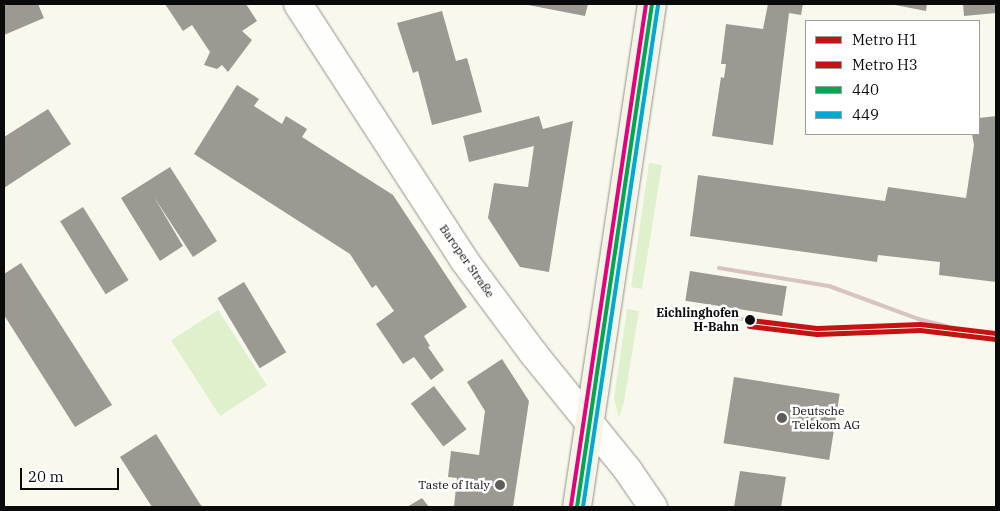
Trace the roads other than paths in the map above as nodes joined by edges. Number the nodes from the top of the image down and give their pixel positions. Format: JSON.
{"nodes":[{"id":1,"x":298,"y":4,"type":"edge"},
{"id":2,"x":652,"y":4,"type":"edge"},
{"id":3,"x":589,"y":421,"type":"junction"},
{"id":4,"x":577,"y":507,"type":"edge"},
{"id":5,"x":653,"y":507,"type":"edge"}],
"edges":[{"from":1,"to":3,"type":"street","name":"Baroper Straße"},
{"from":2,"to":3,"type":"main road"},
{"from":3,"to":4,"type":"main road"},
{"from":3,"to":5,"type":"street","name":"Baroper Straße"}]}
